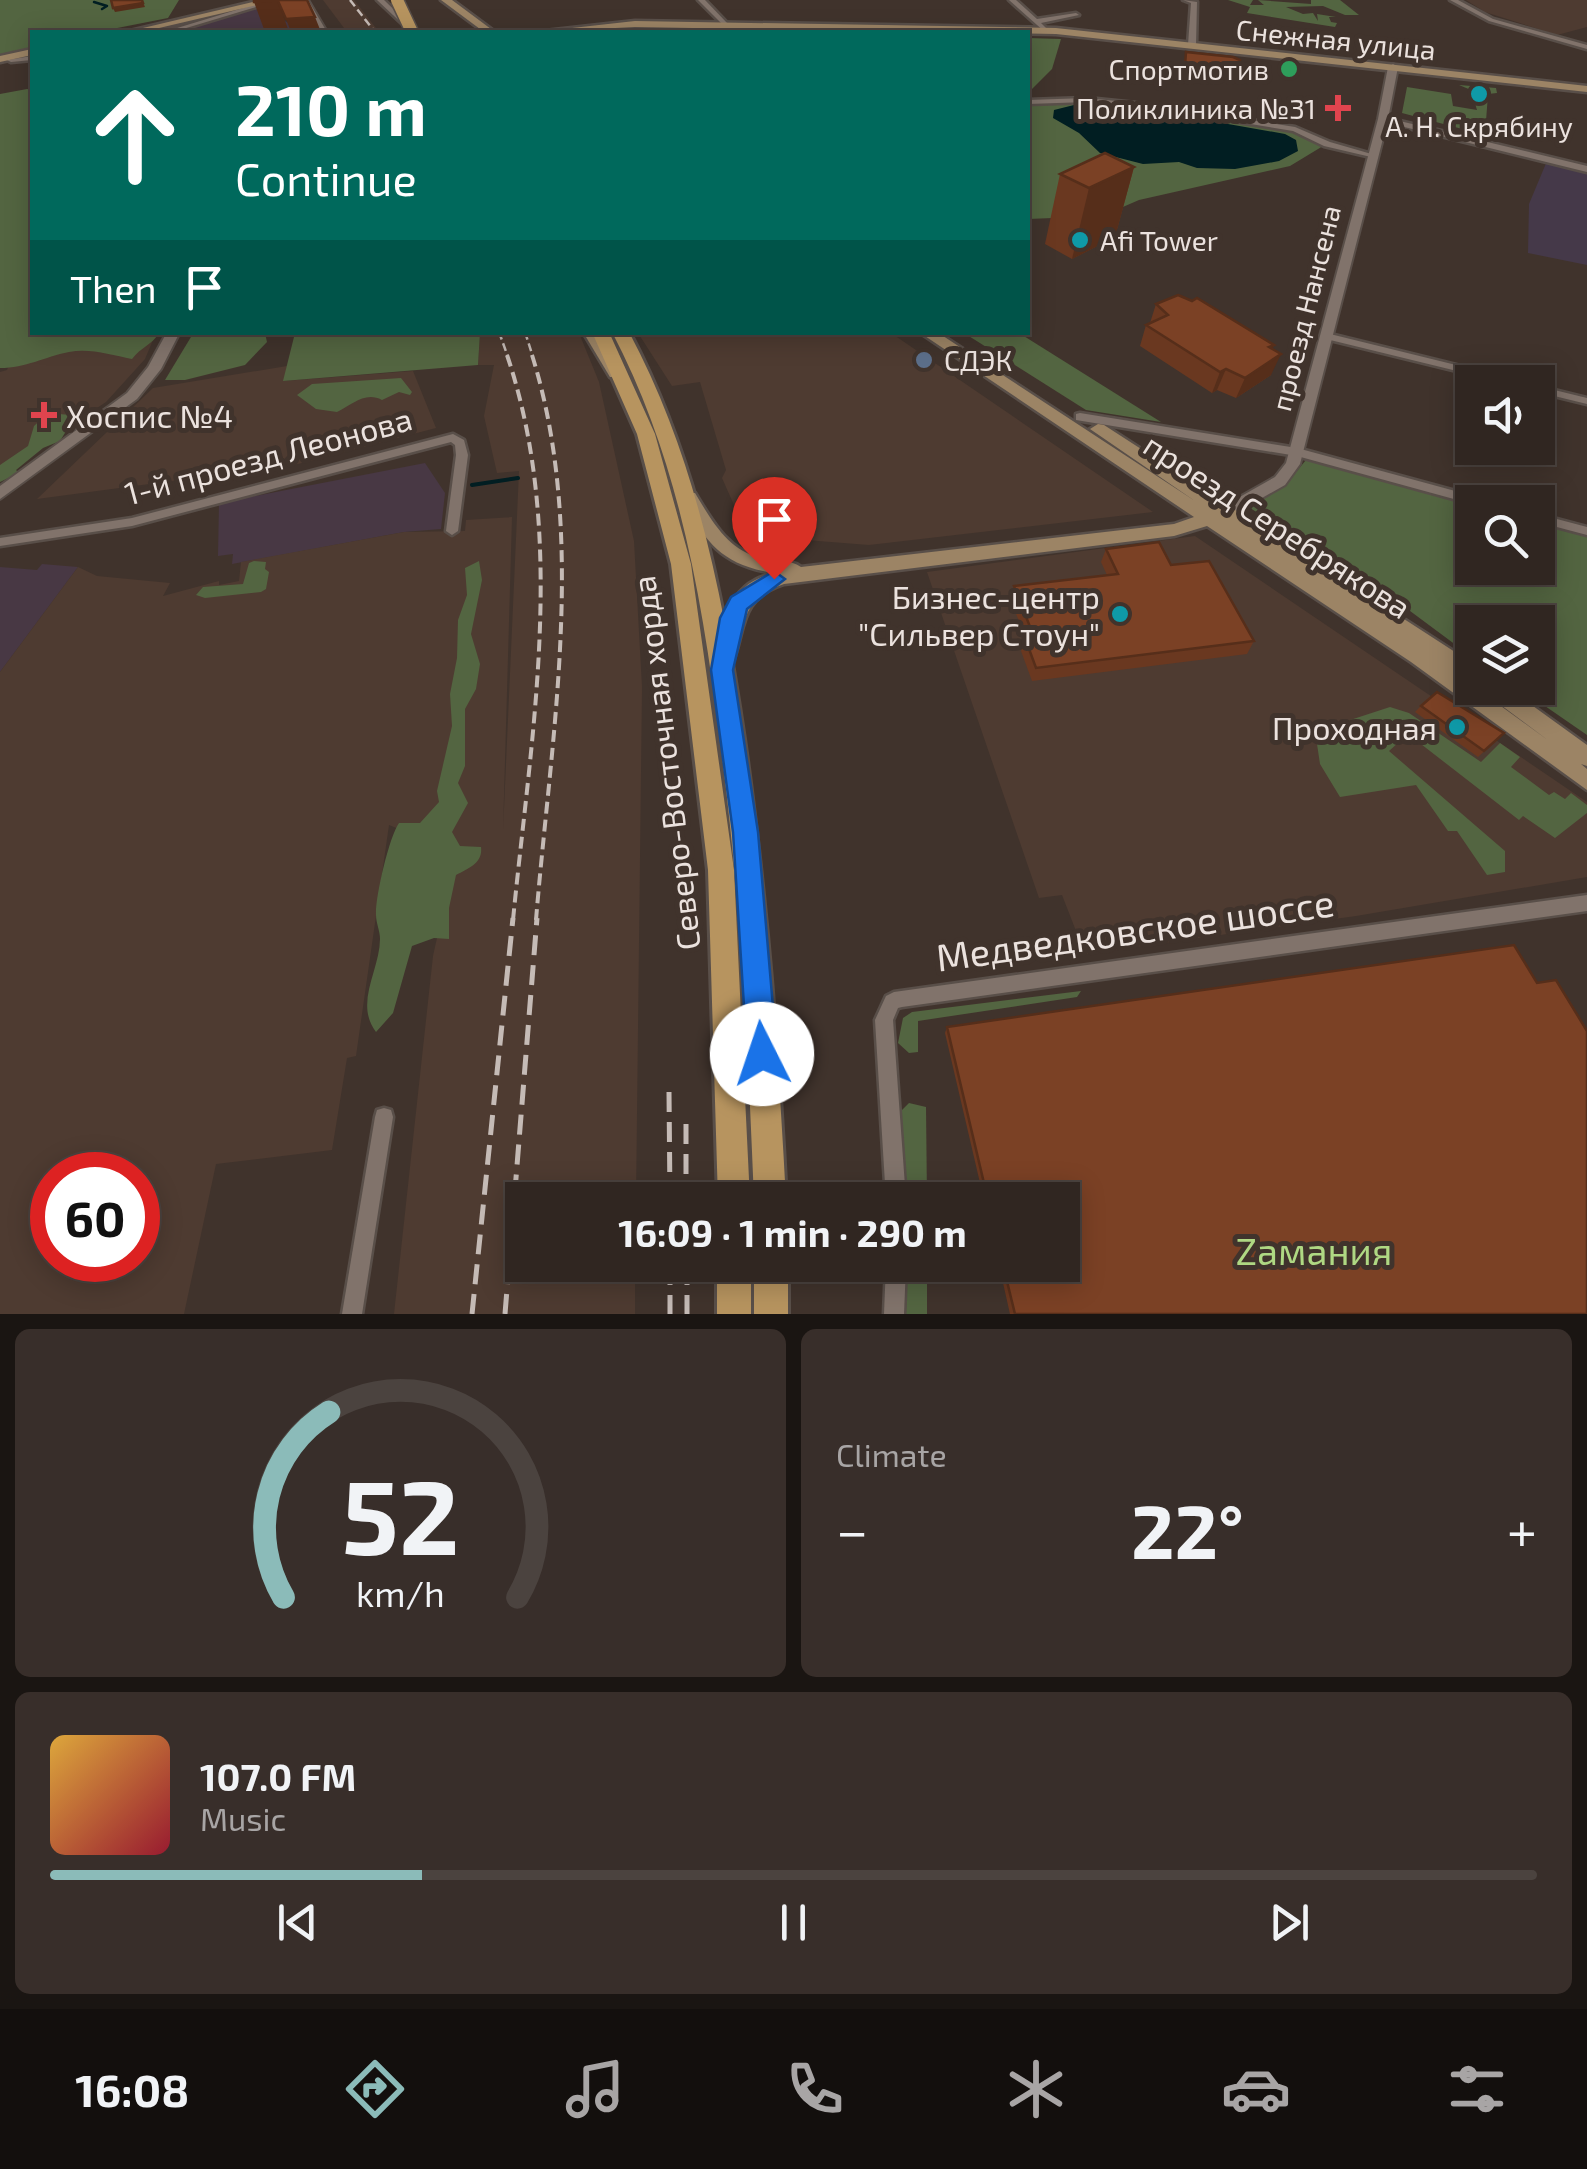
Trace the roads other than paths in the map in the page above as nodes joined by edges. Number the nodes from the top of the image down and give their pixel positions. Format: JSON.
{"nodes":[{"id":1,"x":256,"y":0,"type":"edge"},
{"id":2,"x":275,"y":0,"type":"edge"},
{"id":3,"x":304,"y":0,"type":"edge"},
{"id":4,"x":382,"y":0,"type":"edge"},
{"id":5,"x":397,"y":0,"type":"edge"},
{"id":6,"x":430,"y":0,"type":"edge"},
{"id":7,"x":446,"y":0,"type":"edge"},
{"id":8,"x":701,"y":0,"type":"edge"},
{"id":9,"x":1012,"y":0,"type":"edge"},
{"id":10,"x":1186,"y":0,"type":"edge"},
{"id":11,"x":1452,"y":0,"type":"edge"},
{"id":12,"x":710,"y":9,"type":"junction"},
{"id":13,"x":208,"y":15,"type":"junction"},
{"id":14,"x":1076,"y":15,"type":"dead end"},
{"id":15,"x":1038,"y":21,"type":"junction"},
{"id":16,"x":698,"y":25,"type":"junction"},
{"id":17,"x":726,"y":25,"type":"junction"},
{"id":18,"x":128,"y":30,"type":"edge"},
{"id":19,"x":139,"y":30,"type":"edge"},
{"id":20,"x":172,"y":30,"type":"edge"},
{"id":21,"x":321,"y":30,"type":"edge"},
{"id":22,"x":398,"y":30,"type":"edge"},
{"id":23,"x":412,"y":30,"type":"edge"},
{"id":24,"x":413,"y":30,"type":"edge"},
{"id":25,"x":470,"y":30,"type":"edge"},
{"id":26,"x":487,"y":30,"type":"edge"},
{"id":27,"x":561,"y":30,"type":"edge"},
{"id":28,"x":905,"y":30,"type":"edge"},
{"id":29,"x":1030,"y":31,"type":"edge"},
{"id":30,"x":1046,"y":31,"type":"junction"},
{"id":31,"x":1192,"y":46,"type":"junction"},
{"id":32,"x":1587,"y":47,"type":"edge"},
{"id":33,"x":30,"y":56,"type":"edge"},
{"id":34,"x":4,"y":60,"type":"edge"},
{"id":35,"x":1393,"y":67,"type":"junction"},
{"id":36,"x":1587,"y":89,"type":"edge"},
{"id":37,"x":1030,"y":102,"type":"edge"},
{"id":38,"x":1383,"y":118,"type":"junction"},
{"id":39,"x":1371,"y":156,"type":"junction"},
{"id":40,"x":1587,"y":169,"type":"edge"},
{"id":41,"x":172,"y":335,"type":"edge"},
{"id":42,"x":592,"y":335,"type":"edge"},
{"id":43,"x":601,"y":335,"type":"edge"},
{"id":44,"x":622,"y":335,"type":"edge"},
{"id":45,"x":931,"y":335,"type":"edge"},
{"id":46,"x":954,"y":335,"type":"edge"},
{"id":47,"x":1326,"y":336,"type":"junction"},
{"id":48,"x":1455,"y":368,"type":"edge"},
{"id":49,"x":1555,"y":393,"type":"edge"},
{"id":50,"x":1587,"y":401,"type":"edge"},
{"id":51,"x":638,"y":412,"type":"junction"},
{"id":52,"x":1080,"y":417,"type":"junction"},
{"id":53,"x":1297,"y":452,"type":"junction"},
{"id":54,"x":0,"y":494,"type":"edge"},
{"id":55,"x":1455,"y":495,"type":"edge"},
{"id":56,"x":688,"y":496,"type":"junction"},
{"id":57,"x":1219,"y":516,"type":"junction"},
{"id":58,"x":1555,"y":523,"type":"edge"},
{"id":59,"x":452,"y":531,"type":"dead end"},
{"id":60,"x":1587,"y":532,"type":"edge"},
{"id":61,"x":0,"y":542,"type":"edge"},
{"id":62,"x":829,"y":569,"type":"junction"},
{"id":63,"x":1455,"y":662,"type":"edge"},
{"id":64,"x":722,"y":670,"type":"junction"},
{"id":65,"x":1516,"y":705,"type":"edge"},
{"id":66,"x":1587,"y":757,"type":"edge"},
{"id":67,"x":1587,"y":781,"type":"edge"},
{"id":68,"x":1587,"y":903,"type":"edge"},
{"id":69,"x":384,"y":1117,"type":"dead end"},
{"id":70,"x":734,"y":1182,"type":"edge"},
{"id":71,"x":769,"y":1182,"type":"edge"},
{"id":72,"x":895,"y":1182,"type":"edge"},
{"id":73,"x":734,"y":1282,"type":"edge"},
{"id":74,"x":771,"y":1282,"type":"edge"},
{"id":75,"x":895,"y":1282,"type":"edge"},
{"id":76,"x":352,"y":1314,"type":"edge"},
{"id":77,"x":734,"y":1314,"type":"edge"},
{"id":78,"x":772,"y":1314,"type":"edge"},
{"id":79,"x":894,"y":1314,"type":"edge"}],
"edges":[{"from":1,"to":13,"type":"main road"},
{"from":2,"to":13,"type":"main road"},
{"from":3,"to":21,"type":"street"},
{"from":4,"to":22,"type":"main road"},
{"from":4,"to":23,"type":"street"},
{"from":5,"to":24,"type":"main road","bridge":true},
{"from":6,"to":25,"type":"main road"},
{"from":7,"to":26,"type":"main road"},
{"from":8,"to":12,"type":"street"},
{"from":9,"to":15,"type":"street"},
{"from":10,"to":31,"type":"street"},
{"from":11,"to":32,"type":"street"},
{"from":12,"to":16,"type":"street"},
{"from":12,"to":17,"type":"street"},
{"from":13,"to":18,"type":"main road"},
{"from":13,"to":19,"type":"main road"},
{"from":13,"to":20,"type":"street"},
{"from":14,"to":15,"type":"street"},
{"from":15,"to":30,"type":"street"},
{"from":16,"to":17,"type":"main road","name":"Снежная улица"},
{"from":16,"to":27,"type":"main road","name":"Снежная улица"},
{"from":17,"to":28,"type":"main road","name":"Снежная улица"},
{"from":29,"to":30,"type":"main road","name":"Снежная улица"},
{"from":30,"to":31,"type":"main road","name":"Снежная улица"},
{"from":31,"to":35,"type":"main road","name":"Снежная улица"},
{"from":33,"to":34,"type":"main road"},
{"from":35,"to":36,"type":"main road","name":"Снежная улица"},
{"from":35,"to":38,"type":"street","name":"проезд Нансена"},
{"from":37,"to":39,"type":"street"},
{"from":38,"to":39,"type":"street","name":"проезд Нансена"},
{"from":38,"to":40,"type":"street"},
{"from":39,"to":47,"type":"street","name":"проезд Нансена"},
{"from":41,"to":54,"type":"street"},
{"from":42,"to":51,"type":"main road"},
{"from":43,"to":51,"type":"main road","name":"Северо-Восточная хорда"},
{"from":44,"to":56,"type":"main road","name":"Северо-Восточная хорда"},
{"from":45,"to":57,"type":"main road","name":"проезд Серебрякова"},
{"from":46,"to":52,"type":"main road","name":"проезд Серебрякова"},
{"from":47,"to":48,"type":"street"},
{"from":47,"to":53,"type":"street","name":"проезд Нансена"},
{"from":49,"to":50,"type":"street"},
{"from":51,"to":70,"type":"main road","name":"Северо-Восточная хорда"},
{"from":52,"to":53,"type":"street"},
{"from":52,"to":57,"type":"main road","name":"проезд Серебрякова"},
{"from":53,"to":55,"type":"street"},
{"from":53,"to":57,"type":"street","name":"проезд Нансена"},
{"from":56,"to":62,"type":"main road"},
{"from":56,"to":64,"type":"main road","name":"Северо-Восточная хорда"},
{"from":57,"to":62,"type":"main road"},
{"from":57,"to":63,"type":"main road","name":"проезд Серебрякова"},
{"from":57,"to":67,"type":"main road","name":"проезд Серебрякова"},
{"from":58,"to":60,"type":"street"},
{"from":59,"to":61,"type":"street","name":"1-й проезд Леонова"},
{"from":62,"to":64,"type":"main road"},
{"from":64,"to":71,"type":"main road","name":"Северо-Восточная хорда"},
{"from":65,"to":66,"type":"main road"},
{"from":68,"to":72,"type":"street","name":"Медведковское шоссе"},
{"from":69,"to":76,"type":"street"},
{"from":73,"to":77,"type":"main road"},
{"from":74,"to":78,"type":"main road"},
{"from":75,"to":79,"type":"street"}]}
